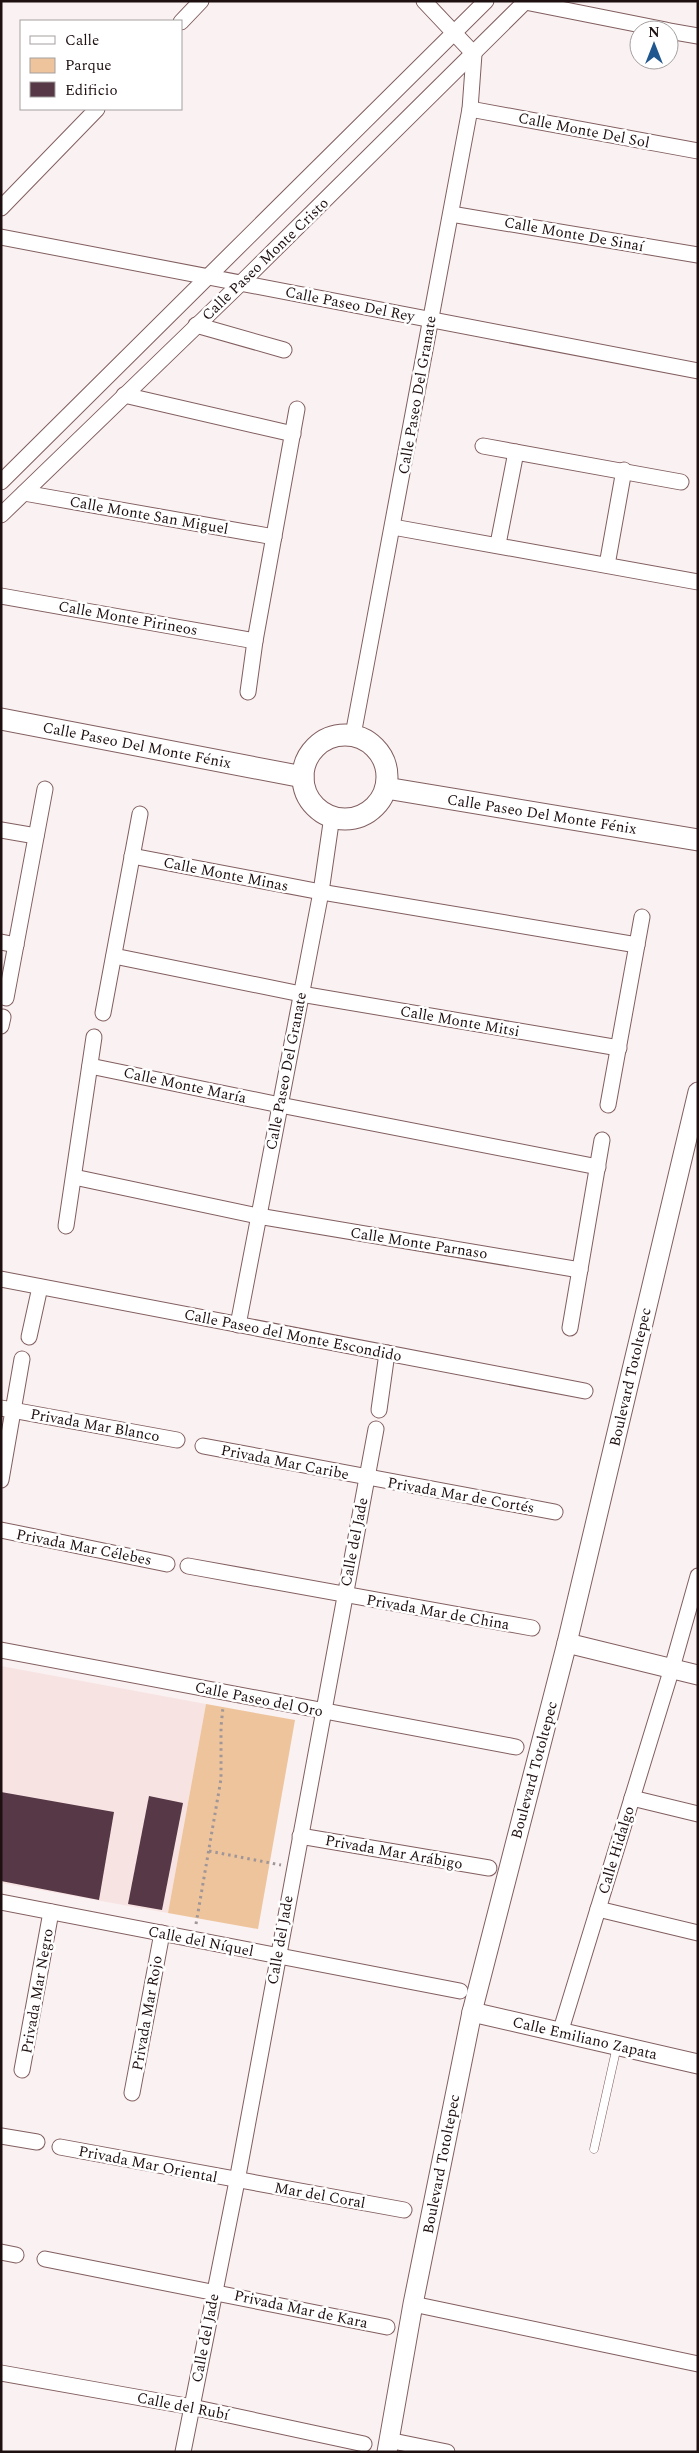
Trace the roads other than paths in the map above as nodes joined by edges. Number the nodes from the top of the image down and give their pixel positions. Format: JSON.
{"nodes":[{"id":1,"x":201,"y":1,"type":"edge"},
{"id":2,"x":424,"y":1,"type":"edge"},
{"id":3,"x":486,"y":1,"type":"edge"},
{"id":4,"x":525,"y":2,"type":"edge"},
{"id":5,"x":182,"y":21,"type":"edge"},
{"id":6,"x":629,"y":23,"type":"edge"},
{"id":7,"x":679,"y":32,"type":"edge"},
{"id":8,"x":454,"y":33,"type":"junction"},
{"id":9,"x":698,"y":36,"type":"edge"},
{"id":10,"x":474,"y":54,"type":"junction"},
{"id":11,"x":470,"y":109,"type":"junction"},
{"id":12,"x":96,"y":110,"type":"edge"},
{"id":13,"x":698,"y":152,"type":"edge"},
{"id":14,"x":1,"y":208,"type":"edge"},
{"id":15,"x":451,"y":214,"type":"junction"},
{"id":16,"x":1,"y":237,"type":"edge"},
{"id":17,"x":698,"y":255,"type":"edge"},
{"id":18,"x":208,"y":277,"type":"junction"},
{"id":19,"x":241,"y":283,"type":"junction"},
{"id":20,"x":431,"y":320,"type":"junction"},
{"id":21,"x":196,"y":325,"type":"junction"},
{"id":22,"x":284,"y":350,"type":"dead end"},
{"id":23,"x":698,"y":371,"type":"edge"},
{"id":24,"x":124,"y":394,"type":"junction"},
{"id":25,"x":297,"y":409,"type":"dead end"},
{"id":26,"x":293,"y":434,"type":"junction"},
{"id":27,"x":483,"y":446,"type":"dead end"},
{"id":28,"x":516,"y":452,"type":"junction"},
{"id":29,"x":624,"y":470,"type":"junction"},
{"id":30,"x":1,"y":482,"type":"edge"},
{"id":31,"x":681,"y":482,"type":"dead end"},
{"id":32,"x":24,"y":493,"type":"junction"},
{"id":33,"x":1,"y":515,"type":"edge"},
{"id":34,"x":393,"y":527,"type":"junction"},
{"id":35,"x":274,"y":537,"type":"junction"},
{"id":36,"x":498,"y":544,"type":"junction"},
{"id":37,"x":607,"y":565,"type":"junction"},
{"id":38,"x":698,"y":582,"type":"edge"},
{"id":39,"x":1,"y":596,"type":"edge"},
{"id":40,"x":255,"y":641,"type":"junction"},
{"id":41,"x":248,"y":692,"type":"dead end"},
{"id":42,"x":1,"y":719,"type":"edge"},
{"id":43,"x":354,"y":735,"type":"junction"},
{"id":44,"x":303,"y":777,"type":"junction"},
{"id":45,"x":386,"y":788,"type":"junction"},
{"id":46,"x":45,"y":789,"type":"dead end"},
{"id":47,"x":140,"y":814,"type":"dead end"},
{"id":48,"x":332,"y":816,"type":"junction"},
{"id":49,"x":1,"y":830,"type":"edge"},
{"id":50,"x":36,"y":836,"type":"junction"},
{"id":51,"x":698,"y":840,"type":"edge"},
{"id":52,"x":132,"y":856,"type":"junction"},
{"id":53,"x":321,"y":892,"type":"junction"},
{"id":54,"x":642,"y":917,"type":"dead end"},
{"id":55,"x":9,"y":943,"type":"edge"},
{"id":56,"x":637,"y":945,"type":"junction"},
{"id":57,"x":114,"y":956,"type":"junction"},
{"id":58,"x":301,"y":994,"type":"junction"},
{"id":59,"x":6,"y":998,"type":"dead end"},
{"id":60,"x":103,"y":1013,"type":"dead end"},
{"id":61,"x":94,"y":1037,"type":"dead end"},
{"id":62,"x":619,"y":1048,"type":"junction"},
{"id":63,"x":90,"y":1066,"type":"junction"},
{"id":64,"x":698,"y":1092,"type":"edge"},
{"id":65,"x":280,"y":1105,"type":"junction"},
{"id":66,"x":608,"y":1105,"type":"dead end"},
{"id":67,"x":602,"y":1140,"type":"dead end"},
{"id":68,"x":598,"y":1167,"type":"junction"},
{"id":69,"x":74,"y":1177,"type":"junction"},
{"id":70,"x":258,"y":1216,"type":"junction"},
{"id":71,"x":66,"y":1226,"type":"dead end"},
{"id":72,"x":580,"y":1270,"type":"junction"},
{"id":73,"x":1,"y":1279,"type":"edge"},
{"id":74,"x":40,"y":1287,"type":"junction"},
{"id":75,"x":238,"y":1325,"type":"junction"},
{"id":76,"x":570,"y":1328,"type":"dead end"},
{"id":77,"x":29,"y":1337,"type":"dead end"},
{"id":78,"x":387,"y":1353,"type":"junction"},
{"id":79,"x":22,"y":1359,"type":"dead end"},
{"id":80,"x":585,"y":1391,"type":"dead end"},
{"id":81,"x":7,"y":1409,"type":"edge"},
{"id":82,"x":379,"y":1410,"type":"dead end"},
{"id":83,"x":376,"y":1428,"type":"dead end"},
{"id":84,"x":177,"y":1440,"type":"dead end"},
{"id":85,"x":203,"y":1446,"type":"dead end"},
{"id":86,"x":367,"y":1478,"type":"junction"},
{"id":87,"x":1,"y":1480,"type":"edge"},
{"id":88,"x":555,"y":1512,"type":"dead end"},
{"id":89,"x":1,"y":1530,"type":"edge"},
{"id":90,"x":167,"y":1564,"type":"dead end"},
{"id":91,"x":188,"y":1566,"type":"dead end"},
{"id":92,"x":698,"y":1576,"type":"edge"},
{"id":93,"x":344,"y":1595,"type":"junction"},
{"id":94,"x":532,"y":1628,"type":"dead end"},
{"id":95,"x":567,"y":1643,"type":"junction"},
{"id":96,"x":1,"y":1650,"type":"edge"},
{"id":97,"x":672,"y":1668,"type":"junction"},
{"id":98,"x":698,"y":1675,"type":"edge"},
{"id":99,"x":323,"y":1711,"type":"junction"},
{"id":100,"x":516,"y":1747,"type":"dead end"},
{"id":101,"x":632,"y":1798,"type":"junction"},
{"id":102,"x":698,"y":1814,"type":"edge"},
{"id":103,"x":300,"y":1836,"type":"junction"},
{"id":104,"x":488,"y":1868,"type":"dead end"},
{"id":105,"x":1,"y":1902,"type":"edge"},
{"id":106,"x":598,"y":1909,"type":"junction"},
{"id":107,"x":51,"y":1912,"type":"junction"},
{"id":108,"x":162,"y":1933,"type":"junction"},
{"id":109,"x":698,"y":1933,"type":"edge"},
{"id":110,"x":277,"y":1956,"type":"junction"},
{"id":111,"x":460,"y":1991,"type":"dead end"},
{"id":112,"x":472,"y":2012,"type":"junction"},
{"id":113,"x":560,"y":2032,"type":"junction"},
{"id":114,"x":617,"y":2046,"type":"junction"},
{"id":115,"x":698,"y":2064,"type":"edge"},
{"id":116,"x":22,"y":2070,"type":"dead end"},
{"id":117,"x":132,"y":2093,"type":"dead end"},
{"id":118,"x":1,"y":2136,"type":"edge"},
{"id":119,"x":37,"y":2142,"type":"dead end"},
{"id":120,"x":60,"y":2148,"type":"dead end"},
{"id":121,"x":594,"y":2149,"type":"dead end"},
{"id":122,"x":237,"y":2181,"type":"junction"},
{"id":123,"x":404,"y":2210,"type":"dead end"},
{"id":124,"x":1,"y":2252,"type":"edge"},
{"id":125,"x":16,"y":2255,"type":"dead end"},
{"id":126,"x":45,"y":2259,"type":"dead end"},
{"id":127,"x":214,"y":2291,"type":"junction"},
{"id":128,"x":413,"y":2304,"type":"junction"},
{"id":129,"x":387,"y":2327,"type":"dead end"},
{"id":130,"x":698,"y":2364,"type":"edge"},
{"id":131,"x":1,"y":2373,"type":"edge"},
{"id":132,"x":192,"y":2407,"type":"junction"},
{"id":133,"x":364,"y":2444,"type":"dead end"},
{"id":134,"x":388,"y":2446,"type":"edge"},
{"id":135,"x":182,"y":2452,"type":"edge"},
{"id":136,"x":447,"y":2452,"type":"edge"}],
"edges":[{"from":1,"to":5,"type":"street"},
{"from":2,"to":8,"type":"street"},
{"from":3,"to":8,"type":"street","name":"Calle Paseo Monte Cristo"},
{"from":4,"to":6,"type":"street"},
{"from":4,"to":10,"type":"street","name":"Calle Paseo Monte Cristo"},
{"from":7,"to":9,"type":"street"},
{"from":8,"to":10,"type":"street"},
{"from":8,"to":18,"type":"street","name":"Calle Paseo Monte Cristo"},
{"from":10,"to":11,"type":"street","name":"Calle Paseo Del Granate"},
{"from":10,"to":19,"type":"street","name":"Calle Paseo Monte Cristo"},
{"from":11,"to":13,"type":"street","name":"Calle Monte Del Sol"},
{"from":11,"to":15,"type":"street","name":"Calle Paseo Del Granate"},
{"from":12,"to":14,"type":"street"},
{"from":15,"to":17,"type":"street","name":"Calle Monte De Sinaí"},
{"from":15,"to":20,"type":"street","name":"Calle Paseo Del Granate"},
{"from":16,"to":18,"type":"street","name":"Calle Paseo Del Rey"},
{"from":18,"to":19,"type":"street","name":"Calle Paseo Del Rey"},
{"from":18,"to":30,"type":"street","name":"Calle Paseo Monte Cristo"},
{"from":19,"to":20,"type":"street","name":"Calle Paseo Del Rey"},
{"from":19,"to":21,"type":"street","name":"Calle Paseo Monte Cristo"},
{"from":20,"to":23,"type":"street","name":"Calle Paseo Del Rey"},
{"from":20,"to":34,"type":"street","name":"Calle Paseo Del Granate"},
{"from":21,"to":22,"type":"street"},
{"from":21,"to":24,"type":"street","name":"Calle Paseo Monte Cristo"},
{"from":24,"to":26,"type":"street"},
{"from":24,"to":32,"type":"street","name":"Calle Paseo Monte Cristo"},
{"from":25,"to":26,"type":"street"},
{"from":26,"to":35,"type":"street"},
{"from":27,"to":28,"type":"street"},
{"from":28,"to":29,"type":"street"},
{"from":28,"to":36,"type":"street"},
{"from":29,"to":31,"type":"street"},
{"from":29,"to":37,"type":"street"},
{"from":32,"to":33,"type":"street","name":"Calle Paseo Monte Cristo"},
{"from":32,"to":35,"type":"street","name":"Calle Monte San Miguel"},
{"from":34,"to":36,"type":"street"},
{"from":34,"to":43,"type":"street","name":"Calle Paseo Del Granate"},
{"from":35,"to":40,"type":"street"},
{"from":36,"to":37,"type":"street"},
{"from":37,"to":38,"type":"street"},
{"from":39,"to":40,"type":"street","name":"Calle Monte Pirineos"},
{"from":40,"to":41,"type":"street"},
{"from":42,"to":44,"type":"main road","name":"Calle Paseo Del Monte Fénix"},
{"from":43,"to":44,"type":"main road"},
{"from":43,"to":45,"type":"main road"},
{"from":44,"to":48,"type":"main road"},
{"from":45,"to":48,"type":"main road"},
{"from":45,"to":51,"type":"main road","name":"Calle Paseo Del Monte Fénix"},
{"from":46,"to":50,"type":"street"},
{"from":47,"to":52,"type":"street"},
{"from":48,"to":53,"type":"street","name":"Calle Paseo Del Granate"},
{"from":49,"to":50,"type":"street"},
{"from":50,"to":55,"type":"street"},
{"from":52,"to":53,"type":"street","name":"Calle Monte Minas"},
{"from":52,"to":57,"type":"street"},
{"from":53,"to":56,"type":"street"},
{"from":53,"to":58,"type":"street","name":"Calle Paseo Del Granate"},
{"from":54,"to":56,"type":"street"},
{"from":55,"to":59,"type":"street"},
{"from":56,"to":62,"type":"street"},
{"from":57,"to":58,"type":"street"},
{"from":57,"to":60,"type":"street"},
{"from":58,"to":62,"type":"street","name":"Calle Monte Mitsi"},
{"from":58,"to":65,"type":"street","name":"Calle Paseo Del Granate"},
{"from":61,"to":63,"type":"street"},
{"from":62,"to":66,"type":"street"},
{"from":63,"to":65,"type":"street","name":"Calle Monte María"},
{"from":63,"to":69,"type":"street"},
{"from":64,"to":95,"type":"street","name":"Boulevard Totoltepec"},
{"from":65,"to":68,"type":"street"},
{"from":65,"to":70,"type":"street","name":"Calle Paseo Del Granate"},
{"from":67,"to":68,"type":"street"},
{"from":68,"to":72,"type":"street"},
{"from":69,"to":70,"type":"street"},
{"from":69,"to":71,"type":"street"},
{"from":70,"to":72,"type":"street","name":"Calle Monte Parnaso"},
{"from":70,"to":75,"type":"street","name":"Calle Paseo Del Granate"},
{"from":72,"to":76,"type":"street"},
{"from":73,"to":74,"type":"street","name":"Calle Paseo del Monte Escondido"},
{"from":74,"to":75,"type":"street","name":"Calle Paseo del Monte Escondido"},
{"from":74,"to":77,"type":"street"},
{"from":75,"to":78,"type":"street","name":"Calle Paseo del Monte Escondido"},
{"from":78,"to":80,"type":"street","name":"Calle Paseo del Monte Escondido"},
{"from":78,"to":82,"type":"street"},
{"from":79,"to":81,"type":"street"},
{"from":81,"to":84,"type":"street","name":"Privada Mar Blanco"},
{"from":81,"to":87,"type":"street"},
{"from":83,"to":86,"type":"street","name":"Calle del Jade"},
{"from":85,"to":86,"type":"street","name":"Privada Mar Caribe"},
{"from":86,"to":88,"type":"street","name":"Privada Mar de Cortés"},
{"from":86,"to":93,"type":"street","name":"Calle del Jade"},
{"from":89,"to":90,"type":"street","name":"Privada Mar Célebes"},
{"from":91,"to":93,"type":"street","name":"Privada Mar de China"},
{"from":92,"to":97,"type":"street","name":"Calle Hidalgo"},
{"from":93,"to":94,"type":"street","name":"Privada Mar de China"},
{"from":93,"to":99,"type":"street","name":"Calle del Jade"},
{"from":95,"to":97,"type":"street"},
{"from":95,"to":112,"type":"street","name":"Boulevard Totoltepec"},
{"from":96,"to":99,"type":"street","name":"Calle Paseo del Oro"},
{"from":97,"to":98,"type":"street"},
{"from":97,"to":101,"type":"street","name":"Calle Hidalgo"},
{"from":99,"to":100,"type":"street","name":"Calle Paseo del Oro"},
{"from":99,"to":103,"type":"street","name":"Calle del Jade"},
{"from":101,"to":102,"type":"street"},
{"from":101,"to":106,"type":"street","name":"Calle Hidalgo"},
{"from":103,"to":104,"type":"street","name":"Privada Mar Arábigo"},
{"from":103,"to":110,"type":"street","name":"Calle del Jade"},
{"from":105,"to":107,"type":"street","name":"Calle del Níquel"},
{"from":106,"to":109,"type":"street"},
{"from":106,"to":113,"type":"street","name":"Calle Hidalgo"},
{"from":107,"to":108,"type":"street","name":"Calle del Níquel"},
{"from":107,"to":116,"type":"street","name":"Privada Mar Negro"},
{"from":108,"to":110,"type":"street","name":"Calle del Níquel"},
{"from":108,"to":117,"type":"street","name":"Privada Mar Rojo"},
{"from":110,"to":111,"type":"street","name":"Calle del Níquel"},
{"from":110,"to":122,"type":"street","name":"Calle del Jade"},
{"from":112,"to":113,"type":"street","name":"Calle Emiliano Zapata"},
{"from":112,"to":128,"type":"street","name":"Boulevard Totoltepec"},
{"from":113,"to":114,"type":"street","name":"Calle Emiliano Zapata"},
{"from":114,"to":115,"type":"street","name":"Calle Emiliano Zapata"},
{"from":114,"to":121,"type":"lane"},
{"from":118,"to":119,"type":"street"},
{"from":120,"to":122,"type":"street","name":"Privada Mar Oriental"},
{"from":122,"to":123,"type":"street","name":"Mar del Coral"},
{"from":122,"to":127,"type":"street","name":"Calle del Jade"},
{"from":124,"to":125,"type":"street"},
{"from":126,"to":127,"type":"street","name":"Privada Mar de Kara"},
{"from":127,"to":129,"type":"street","name":"Privada Mar de Kara"},
{"from":127,"to":132,"type":"street","name":"Calle del Jade"},
{"from":128,"to":130,"type":"street"},
{"from":128,"to":134,"type":"street","name":"Boulevard Totoltepec"},
{"from":131,"to":132,"type":"street","name":"Calle del Rubí"},
{"from":132,"to":133,"type":"street","name":"Calle del Rubí"},
{"from":132,"to":135,"type":"street","name":"Calle del Jade"},
{"from":134,"to":136,"type":"street"}]}
